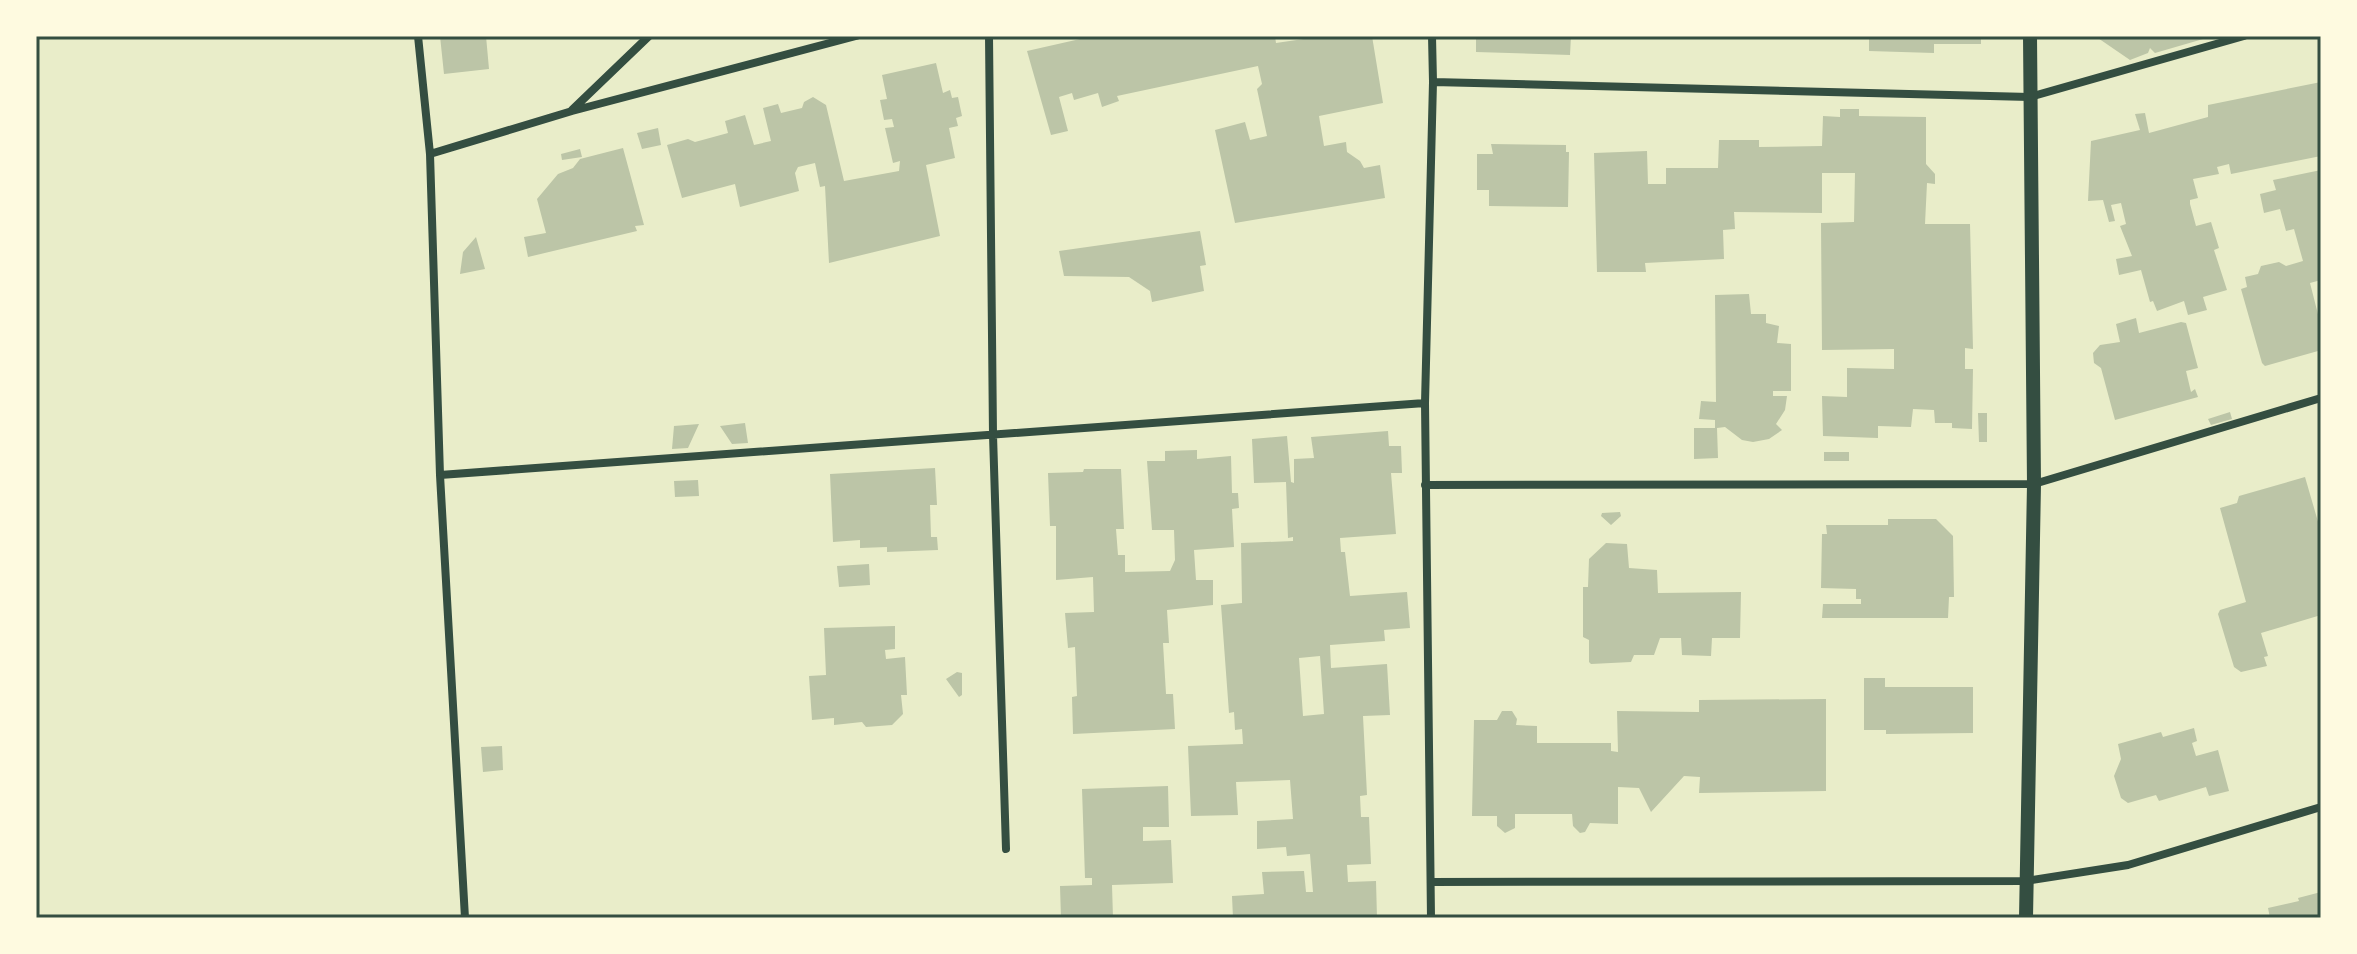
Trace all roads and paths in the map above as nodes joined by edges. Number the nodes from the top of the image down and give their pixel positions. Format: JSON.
{"nodes":[{"id":1,"x":418,"y":36,"type":"edge"},
{"id":2,"x":649,"y":36,"type":"edge"},
{"id":3,"x":856,"y":36,"type":"edge"},
{"id":4,"x":989,"y":36,"type":"edge"},
{"id":5,"x":1432,"y":36,"type":"edge"},
{"id":6,"x":2030,"y":36,"type":"edge"},
{"id":7,"x":2244,"y":36,"type":"edge"},
{"id":8,"x":1433,"y":82,"type":"junction"},
{"id":9,"x":2030,"y":97,"type":"junction"},
{"id":10,"x":572,"y":111,"type":"junction"},
{"id":11,"x":430,"y":154,"type":"junction"},
{"id":12,"x":2321,"y":398,"type":"edge"},
{"id":13,"x":1425,"y":403,"type":"junction"},
{"id":14,"x":993,"y":435,"type":"junction"},
{"id":15,"x":440,"y":475,"type":"junction"},
{"id":16,"x":2034,"y":484,"type":"junction"},
{"id":17,"x":1425,"y":485,"type":"junction"},
{"id":18,"x":2321,"y":807,"type":"edge"},
{"id":19,"x":1006,"y":849,"type":"dead end"},
{"id":20,"x":2026,"y":881,"type":"junction"},
{"id":21,"x":1431,"y":882,"type":"junction"},
{"id":22,"x":465,"y":918,"type":"edge"},
{"id":23,"x":1431,"y":918,"type":"edge"},
{"id":24,"x":2026,"y":918,"type":"edge"}],
"edges":[{"from":1,"to":11,"type":"street"},
{"from":2,"to":10,"type":"street"},
{"from":3,"to":10,"type":"street"},
{"from":4,"to":14,"type":"street"},
{"from":5,"to":8,"type":"street"},
{"from":6,"to":9,"type":"street"},
{"from":7,"to":9,"type":"street"},
{"from":8,"to":9,"type":"street"},
{"from":8,"to":13,"type":"street"},
{"from":9,"to":16,"type":"street"},
{"from":10,"to":11,"type":"street"},
{"from":11,"to":15,"type":"street"},
{"from":12,"to":16,"type":"street"},
{"from":13,"to":14,"type":"street"},
{"from":13,"to":17,"type":"street"},
{"from":14,"to":15,"type":"street"},
{"from":14,"to":19,"type":"street"},
{"from":15,"to":22,"type":"street"},
{"from":16,"to":17,"type":"street"},
{"from":16,"to":20,"type":"street"},
{"from":17,"to":21,"type":"street"},
{"from":18,"to":20,"type":"street"},
{"from":20,"to":21,"type":"street"},
{"from":20,"to":24,"type":"street"},
{"from":21,"to":23,"type":"street"}]}
